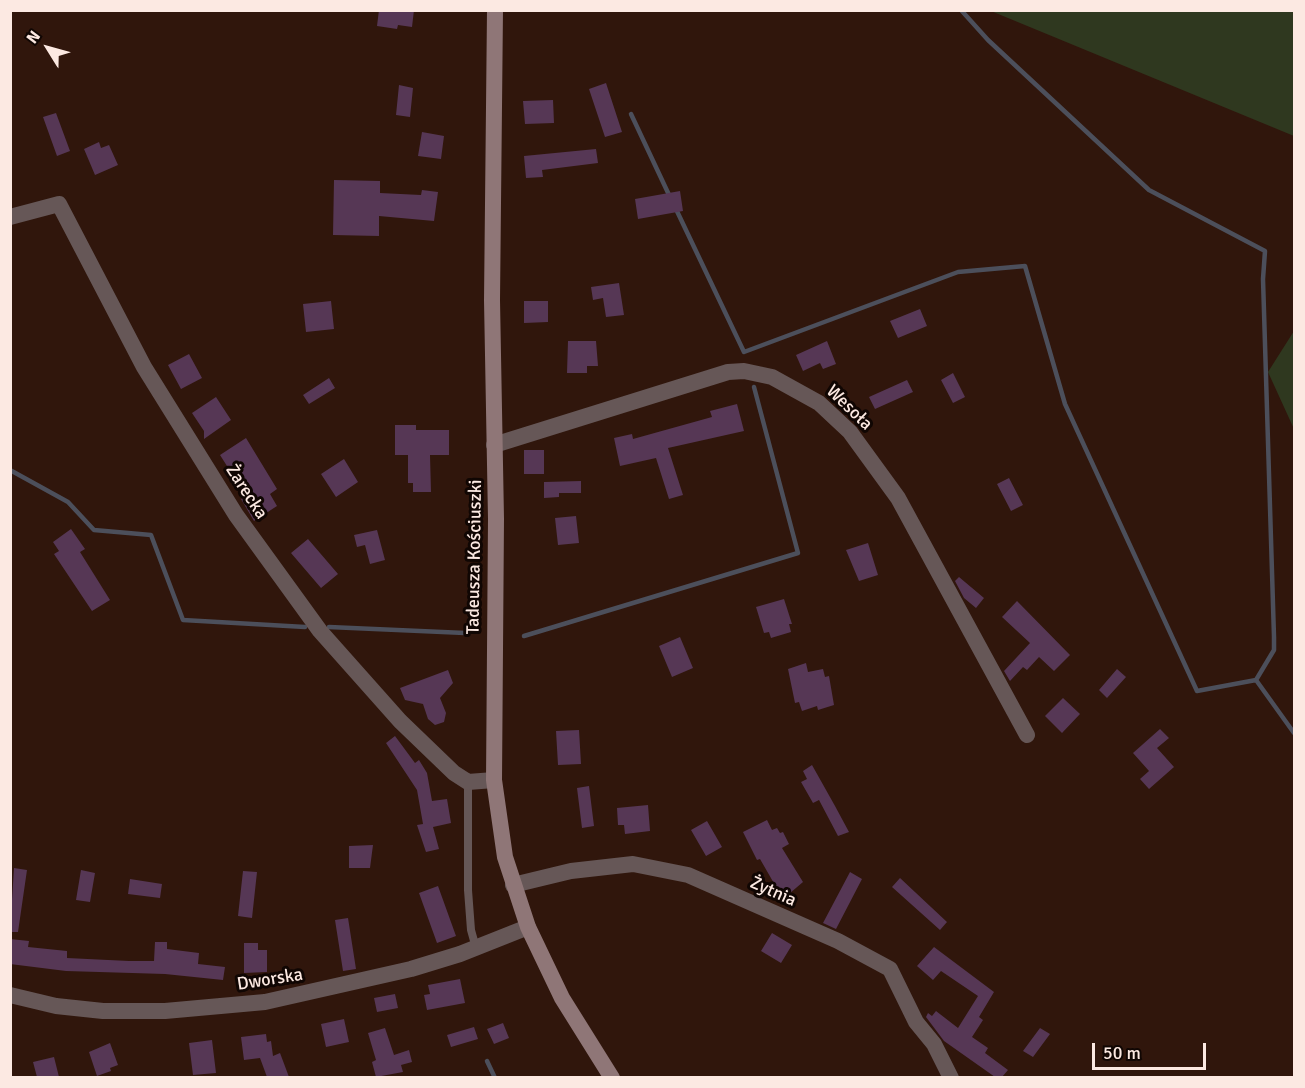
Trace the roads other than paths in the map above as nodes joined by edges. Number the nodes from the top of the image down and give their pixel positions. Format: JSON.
{"nodes":[{"id":1,"x":495,"y":10,"type":"edge"},
{"id":2,"x":10,"y":217,"type":"edge"},
{"id":3,"x":494,"y":445,"type":"junction"},
{"id":4,"x":1028,"y":735,"type":"dead end"},
{"id":5,"x":494,"y":780,"type":"junction"},
{"id":6,"x":468,"y":782,"type":"junction"},
{"id":7,"x":513,"y":885,"type":"junction"},
{"id":8,"x":528,"y":927,"type":"junction"},
{"id":9,"x":476,"y":948,"type":"junction"},
{"id":10,"x":10,"y":994,"type":"edge"},
{"id":11,"x":612,"y":1077,"type":"edge"},
{"id":12,"x":951,"y":1077,"type":"edge"}],
"edges":[{"from":1,"to":3,"type":"main road","name":"Tadeusza Kościuszki"},
{"from":2,"to":6,"type":"street","name":"Żarecka"},
{"from":3,"to":4,"type":"street","name":"Wesoła"},
{"from":3,"to":5,"type":"main road","name":"Tadeusza Kościuszki"},
{"from":5,"to":6,"type":"street"},
{"from":5,"to":7,"type":"main road","name":"Tadeusza Kościuszki"},
{"from":6,"to":9,"type":"lane"},
{"from":7,"to":8,"type":"main road","name":"Tadeusza Kościuszki"},
{"from":7,"to":12,"type":"street","name":"Żytnia"},
{"from":8,"to":9,"type":"street","name":"Dworska"},
{"from":8,"to":11,"type":"main road","name":"Tadeusza Kościuszki"},
{"from":9,"to":10,"type":"street","name":"Dworska"}]}
